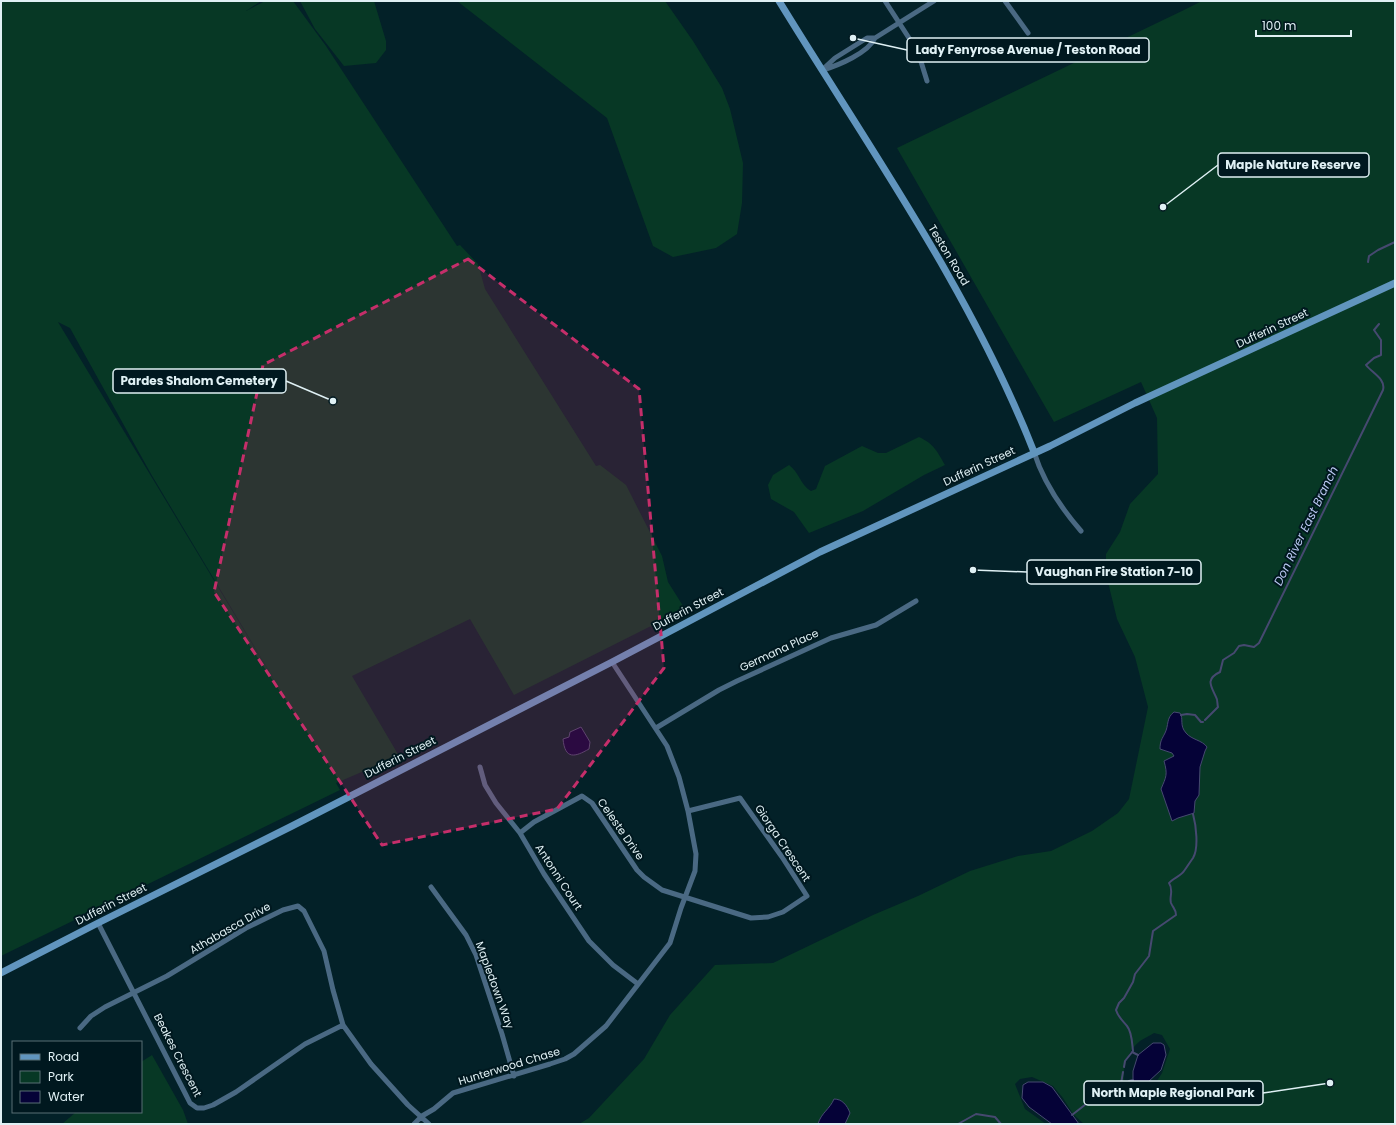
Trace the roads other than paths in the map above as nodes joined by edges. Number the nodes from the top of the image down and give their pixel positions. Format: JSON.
{"nodes":[{"id":1,"x":779,"y":1,"type":"edge"},
{"id":2,"x":884,"y":1,"type":"edge"},
{"id":3,"x":934,"y":1,"type":"edge"},
{"id":4,"x":1005,"y":1,"type":"edge"},
{"id":5,"x":899,"y":23,"type":"junction"},
{"id":6,"x":1028,"y":33,"type":"dead end"},
{"id":7,"x":876,"y":38,"type":"junction"},
{"id":8,"x":822,"y":70,"type":"junction"},
{"id":9,"x":927,"y":81,"type":"dead end"},
{"id":10,"x":1395,"y":283,"type":"edge"},
{"id":11,"x":1034,"y":452,"type":"junction"},
{"id":12,"x":1081,"y":531,"type":"dead end"},
{"id":13,"x":916,"y":601,"type":"dead end"},
{"id":14,"x":612,"y":662,"type":"junction"},
{"id":15,"x":656,"y":728,"type":"junction"},
{"id":16,"x":480,"y":767,"type":"dead end"},
{"id":17,"x":688,"y":811,"type":"junction"},
{"id":18,"x":520,"y":833,"type":"junction"},
{"id":19,"x":431,"y":887,"type":"dead end"},
{"id":20,"x":686,"y":898,"type":"junction"},
{"id":21,"x":98,"y":923,"type":"junction"},
{"id":22,"x":1,"y":973,"type":"edge"},
{"id":23,"x":638,"y":984,"type":"junction"},
{"id":24,"x":134,"y":992,"type":"junction"},
{"id":25,"x":343,"y":1025,"type":"junction"},
{"id":26,"x":80,"y":1028,"type":"dead end"},
{"id":27,"x":514,"y":1076,"type":"junction"},
{"id":28,"x":422,"y":1116,"type":"junction"},
{"id":29,"x":414,"y":1124,"type":"edge"},
{"id":30,"x":428,"y":1124,"type":"edge"}],
"edges":[{"from":1,"to":8,"type":"main road","name":"Teston Road"},
{"from":2,"to":5,"type":"street"},
{"from":3,"to":5,"type":"street"},
{"from":4,"to":6,"type":"street"},
{"from":5,"to":7,"type":"street"},
{"from":5,"to":9,"type":"street"},
{"from":7,"to":8,"type":"street"},
{"from":7,"to":8,"type":"street"},
{"from":8,"to":11,"type":"main road","name":"Teston Road"},
{"from":10,"to":11,"type":"main road","name":"Dufferin Street"},
{"from":11,"to":12,"type":"street","name":"Teston Road"},
{"from":11,"to":14,"type":"main road","name":"Dufferin Street"},
{"from":13,"to":15,"type":"street","name":"Germana Place"},
{"from":14,"to":15,"type":"street","name":"Hunterwood Chase"},
{"from":14,"to":21,"type":"main road","name":"Dufferin Street"},
{"from":15,"to":17,"type":"street","name":"Hunterwood Chase"},
{"from":16,"to":18,"type":"street","name":"Antonni Court"},
{"from":17,"to":20,"type":"street","name":"Hunterwood Chase"},
{"from":17,"to":20,"type":"street","name":"Giorga Crescent"},
{"from":18,"to":20,"type":"street","name":"Celeste Drive"},
{"from":18,"to":23,"type":"street","name":"Antonni Court"},
{"from":19,"to":27,"type":"street","name":"Mapledown Way"},
{"from":20,"to":23,"type":"street","name":"Hunterwood Chase"},
{"from":21,"to":22,"type":"main road","name":"Dufferin Street"},
{"from":21,"to":24,"type":"street","name":"Beakes Crescent"},
{"from":23,"to":27,"type":"street","name":"Hunterwood Chase"},
{"from":24,"to":25,"type":"street","name":"Beakes Crescent"},
{"from":24,"to":25,"type":"street","name":"Athabasca Drive"},
{"from":24,"to":26,"type":"street"},
{"from":25,"to":28,"type":"street","name":"Athabasca Drive"},
{"from":27,"to":28,"type":"street","name":"Hunterwood Chase"},
{"from":28,"to":29,"type":"street","name":"Hunterwood Chase"},
{"from":28,"to":30,"type":"street","name":"Athabasca Drive"}]}
